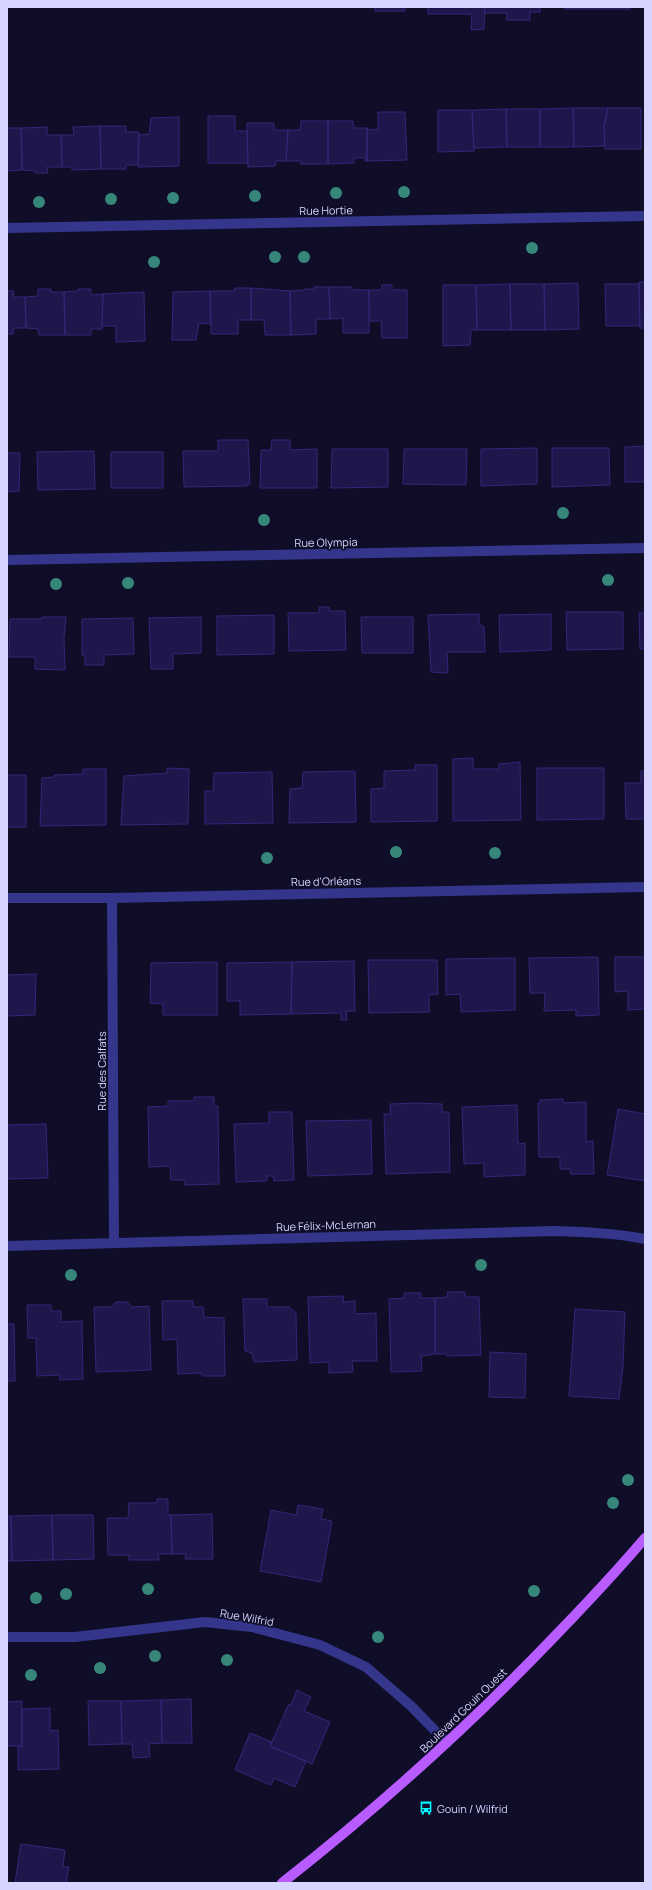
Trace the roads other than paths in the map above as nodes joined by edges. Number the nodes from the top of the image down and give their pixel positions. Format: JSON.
{"nodes":[{"id":1,"x":645,"y":216,"type":"edge"},
{"id":2,"x":7,"y":228,"type":"edge"},
{"id":3,"x":645,"y":548,"type":"edge"},
{"id":4,"x":7,"y":560,"type":"edge"},
{"id":5,"x":645,"y":887,"type":"edge"},
{"id":6,"x":7,"y":898,"type":"edge"},
{"id":7,"x":112,"y":898,"type":"junction"},
{"id":8,"x":645,"y":1239,"type":"edge"},
{"id":9,"x":114,"y":1243,"type":"junction"},
{"id":10,"x":7,"y":1246,"type":"edge"},
{"id":11,"x":645,"y":1538,"type":"edge"},
{"id":12,"x":7,"y":1638,"type":"edge"},
{"id":13,"x":447,"y":1743,"type":"junction"},
{"id":14,"x":282,"y":1883,"type":"edge"}],
"edges":[{"from":1,"to":2,"type":"street","name":"Rue Hortie"},
{"from":3,"to":4,"type":"street","name":"Rue Olympia"},
{"from":5,"to":7,"type":"street","name":"Rue d'Orléans"},
{"from":6,"to":7,"type":"street","name":"Rue d'Orléans"},
{"from":7,"to":9,"type":"street","name":"Rue des Calfats"},
{"from":8,"to":9,"type":"street","name":"Rue Félix-McLernan"},
{"from":9,"to":10,"type":"street","name":"Rue Félix-McLernan"},
{"from":11,"to":13,"type":"main road","name":"Boulevard Gouin Ouest"},
{"from":12,"to":13,"type":"street","name":"Rue Wilfrid"},
{"from":13,"to":14,"type":"main road","name":"Boulevard Gouin Ouest"}]}
